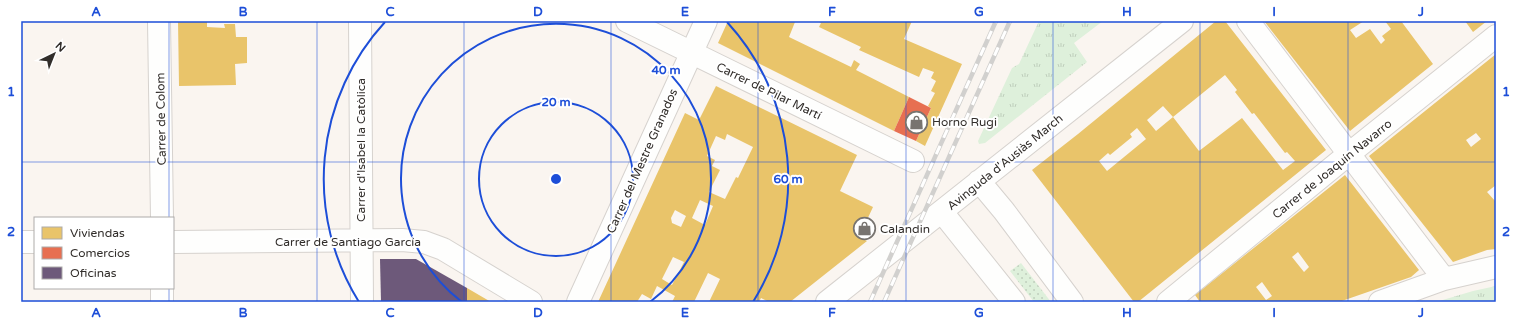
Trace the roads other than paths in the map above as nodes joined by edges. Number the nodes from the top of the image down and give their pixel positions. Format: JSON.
{"nodes":[{"id":1,"x":159,"y":21,"type":"edge"},
{"id":2,"x":360,"y":21,"type":"edge"},
{"id":3,"x":626,"y":21,"type":"edge"},
{"id":4,"x":706,"y":21,"type":"edge"},
{"id":5,"x":1182,"y":21,"type":"edge"},
{"id":6,"x":1248,"y":21,"type":"edge"},
{"id":7,"x":1496,"y":36,"type":"edge"},
{"id":8,"x":691,"y":53,"type":"junction"},
{"id":9,"x":1350,"y":153,"type":"junction"},
{"id":10,"x":913,"y":161,"type":"dead end"},
{"id":11,"x":979,"y":181,"type":"junction"},
{"id":12,"x":942,"y":212,"type":"junction"},
{"id":13,"x":162,"y":217,"type":"edge"},
{"id":14,"x":361,"y":241,"type":"junction"},
{"id":15,"x":21,"y":242,"type":"edge"},
{"id":16,"x":34,"y":242,"type":"edge"},
{"id":17,"x":174,"y":242,"type":"edge"},
{"id":18,"x":1496,"y":267,"type":"edge"},
{"id":19,"x":1444,"y":279,"type":"junction"},
{"id":20,"x":162,"y":289,"type":"edge"},
{"id":21,"x":1175,"y":300,"type":"edge"},
{"id":22,"x":162,"y":302,"type":"edge"},
{"id":23,"x":362,"y":302,"type":"edge"},
{"id":24,"x":531,"y":302,"type":"edge"},
{"id":25,"x":578,"y":302,"type":"edge"},
{"id":26,"x":827,"y":302,"type":"edge"},
{"id":27,"x":1014,"y":302,"type":"edge"},
{"id":28,"x":1072,"y":302,"type":"edge"},
{"id":29,"x":1380,"y":302,"type":"edge"}],
"edges":[{"from":1,"to":13,"type":"street","name":"Carrer de Colom"},
{"from":2,"to":14,"type":"street","name":"Carrer d'Isabel la Catòlica"},
{"from":3,"to":8,"type":"street","name":"Carrer de Pilar Martí"},
{"from":4,"to":8,"type":"street","name":"Carrer del Mestre Granados"},
{"from":5,"to":11,"type":"street","name":"Avinguda d'Ausiàs March"},
{"from":6,"to":9,"type":"street"},
{"from":7,"to":9,"type":"street","name":"Carrer de Joaquín Navarro"},
{"from":8,"to":10,"type":"street","name":"Carrer de Pilar Martí"},
{"from":8,"to":25,"type":"street","name":"Carrer del Mestre Granados"},
{"from":9,"to":19,"type":"street"},
{"from":9,"to":21,"type":"street","name":"Carrer de Joaquín Navarro"},
{"from":11,"to":12,"type":"street","name":"Avinguda d'Ausiàs March"},
{"from":11,"to":28,"type":"street"},
{"from":12,"to":26,"type":"street","name":"Avinguda d'Ausiàs March"},
{"from":12,"to":27,"type":"street"},
{"from":14,"to":17,"type":"street","name":"Carrer de Santiago García"},
{"from":14,"to":23,"type":"street","name":"Carrer d'Isabel la Catòlica"},
{"from":14,"to":24,"type":"street","name":"Carrer de Santiago García"},
{"from":15,"to":16,"type":"street"},
{"from":18,"to":19,"type":"street"},
{"from":19,"to":29,"type":"street"},
{"from":20,"to":22,"type":"street"}]}
